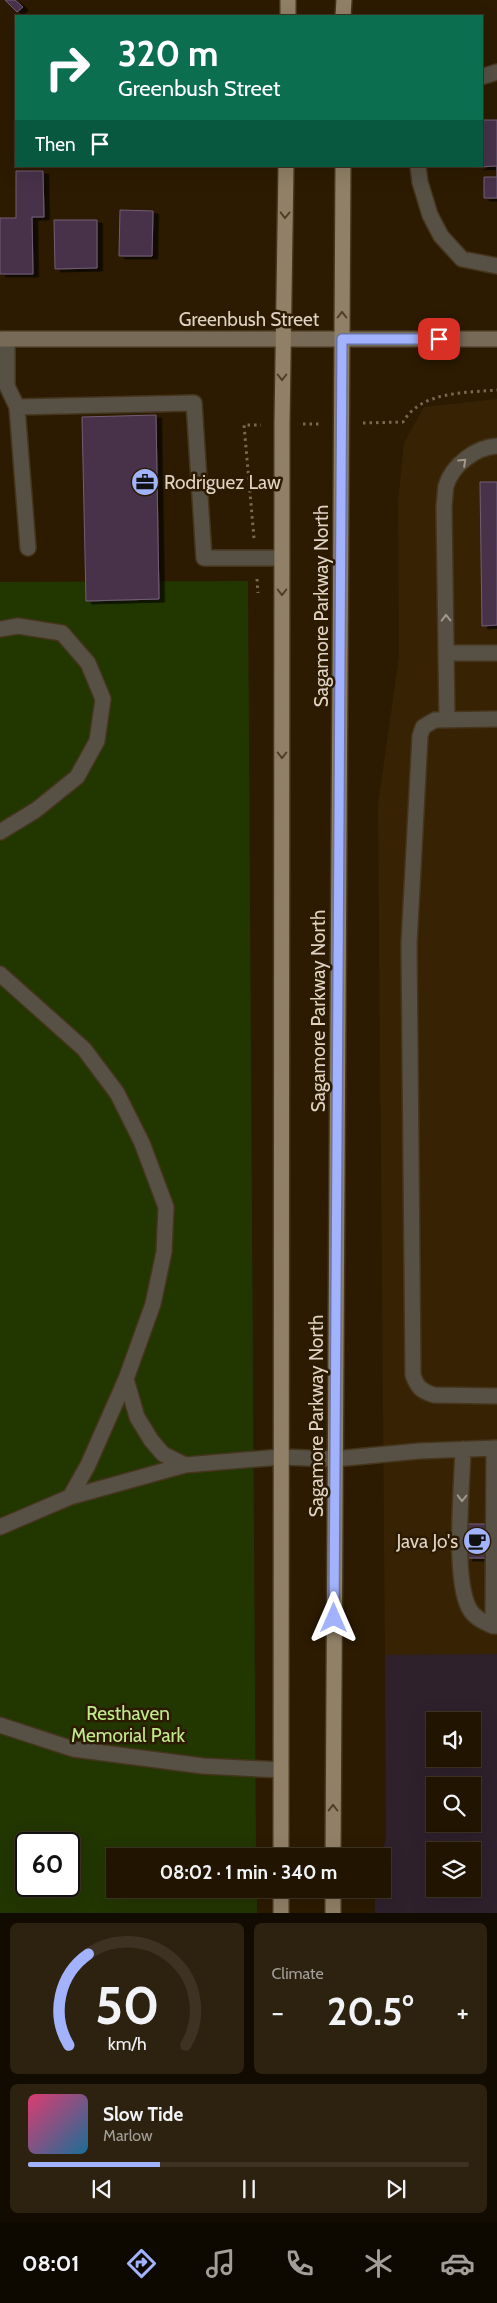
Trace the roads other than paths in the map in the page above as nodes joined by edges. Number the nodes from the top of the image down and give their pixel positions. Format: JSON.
{"nodes":[{"id":1,"x":288,"y":0,"type":"edge"},
{"id":2,"x":344,"y":0,"type":"edge"},
{"id":3,"x":288,"y":15,"type":"edge"},
{"id":4,"x":343,"y":15,"type":"edge"},
{"id":5,"x":497,"y":72,"type":"edge"},
{"id":6,"x":483,"y":76,"type":"edge"},
{"id":7,"x":286,"y":167,"type":"edge"},
{"id":8,"x":342,"y":167,"type":"edge"},
{"id":9,"x":418,"y":167,"type":"edge"},
{"id":10,"x":497,"y":266,"type":"edge"},
{"id":11,"x":4,"y":339,"type":"edge"},
{"id":12,"x":283,"y":339,"type":"junction"},
{"id":13,"x":342,"y":339,"type":"junction"},
{"id":14,"x":497,"y":339,"type":"edge"},
{"id":15,"x":17,"y":407,"type":"junction"},
{"id":16,"x":497,"y":446,"type":"edge"},
{"id":17,"x":28,"y":548,"type":"dead end"},
{"id":18,"x":282,"y":558,"type":"junction"},
{"id":19,"x":0,"y":629,"type":"edge"},
{"id":20,"x":447,"y":653,"type":"junction"},
{"id":21,"x":497,"y":653,"type":"edge"},
{"id":22,"x":497,"y":719,"type":"edge"},
{"id":23,"x":447,"y":720,"type":"junction"},
{"id":24,"x":0,"y":832,"type":"edge"},
{"id":25,"x":0,"y":974,"type":"edge"},
{"id":26,"x":126,"y":1379,"type":"junction"},
{"id":27,"x":497,"y":1396,"type":"edge"},
{"id":28,"x":495,"y":1448,"type":"edge"},
{"id":29,"x":463,"y":1449,"type":"junction"},
{"id":30,"x":281,"y":1457,"type":"junction"},
{"id":31,"x":335,"y":1459,"type":"junction"},
{"id":32,"x":185,"y":1465,"type":"junction"},
{"id":33,"x":70,"y":1497,"type":"junction"},
{"id":34,"x":0,"y":1527,"type":"edge"},
{"id":35,"x":495,"y":1626,"type":"edge"},
{"id":36,"x":0,"y":1725,"type":"edge"},
{"id":37,"x":281,"y":1770,"type":"junction"},
{"id":38,"x":281,"y":1848,"type":"edge"},
{"id":39,"x":333,"y":1848,"type":"edge"},
{"id":40,"x":281,"y":1898,"type":"edge"},
{"id":41,"x":333,"y":1898,"type":"edge"},
{"id":42,"x":281,"y":1913,"type":"edge"},
{"id":43,"x":332,"y":1913,"type":"edge"}],
"edges":[{"from":1,"to":3,"type":"main road"},
{"from":2,"to":4,"type":"main road"},
{"from":5,"to":6,"type":"lane"},
{"from":7,"to":12,"type":"main road","name":"Sagamore Parkway North","one_way":true},
{"from":13,"to":8,"type":"main road","name":"Sagamore Parkway North","one_way":true},
{"from":9,"to":10,"type":"lane"},
{"from":11,"to":12,"type":"main road","name":"Greenbush Street"},
{"from":11,"to":15,"type":"lane"},
{"from":12,"to":13,"type":"main road","name":"Greenbush Street"},
{"from":12,"to":18,"type":"main road","name":"Sagamore Parkway North","one_way":true},
{"from":13,"to":14,"type":"main road","name":"Greenbush Street"},
{"from":13,"to":31,"type":"main road","name":"Sagamore Parkway North"},
{"from":15,"to":17,"type":"lane"},
{"from":15,"to":18,"type":"lane"},
{"from":20,"to":16,"type":"lane","one_way":true},
{"from":18,"to":30,"type":"main road","name":"Sagamore Parkway North","one_way":true},
{"from":19,"to":24,"type":"lane"},
{"from":20,"to":21,"type":"lane"},
{"from":20,"to":23,"type":"lane"},
{"from":22,"to":23,"type":"lane"},
{"from":23,"to":27,"type":"lane"},
{"from":25,"to":26,"type":"lane"},
{"from":26,"to":32,"type":"lane"},
{"from":26,"to":33,"type":"lane"},
{"from":28,"to":29,"type":"lane"},
{"from":28,"to":35,"type":"lane"},
{"from":29,"to":31,"type":"lane"},
{"from":29,"to":35,"type":"lane","one_way":true},
{"from":30,"to":31,"type":"lane"},
{"from":30,"to":32,"type":"lane"},
{"from":30,"to":37,"type":"main road","name":"Sagamore Parkway North"},
{"from":39,"to":31,"type":"main road","name":"Sagamore Parkway North","one_way":true},
{"from":32,"to":33,"type":"lane"},
{"from":33,"to":34,"type":"lane"},
{"from":36,"to":37,"type":"lane"},
{"from":37,"to":38,"type":"main road","name":"Sagamore Parkway North"},
{"from":40,"to":42,"type":"main road"},
{"from":41,"to":43,"type":"main road"}]}
